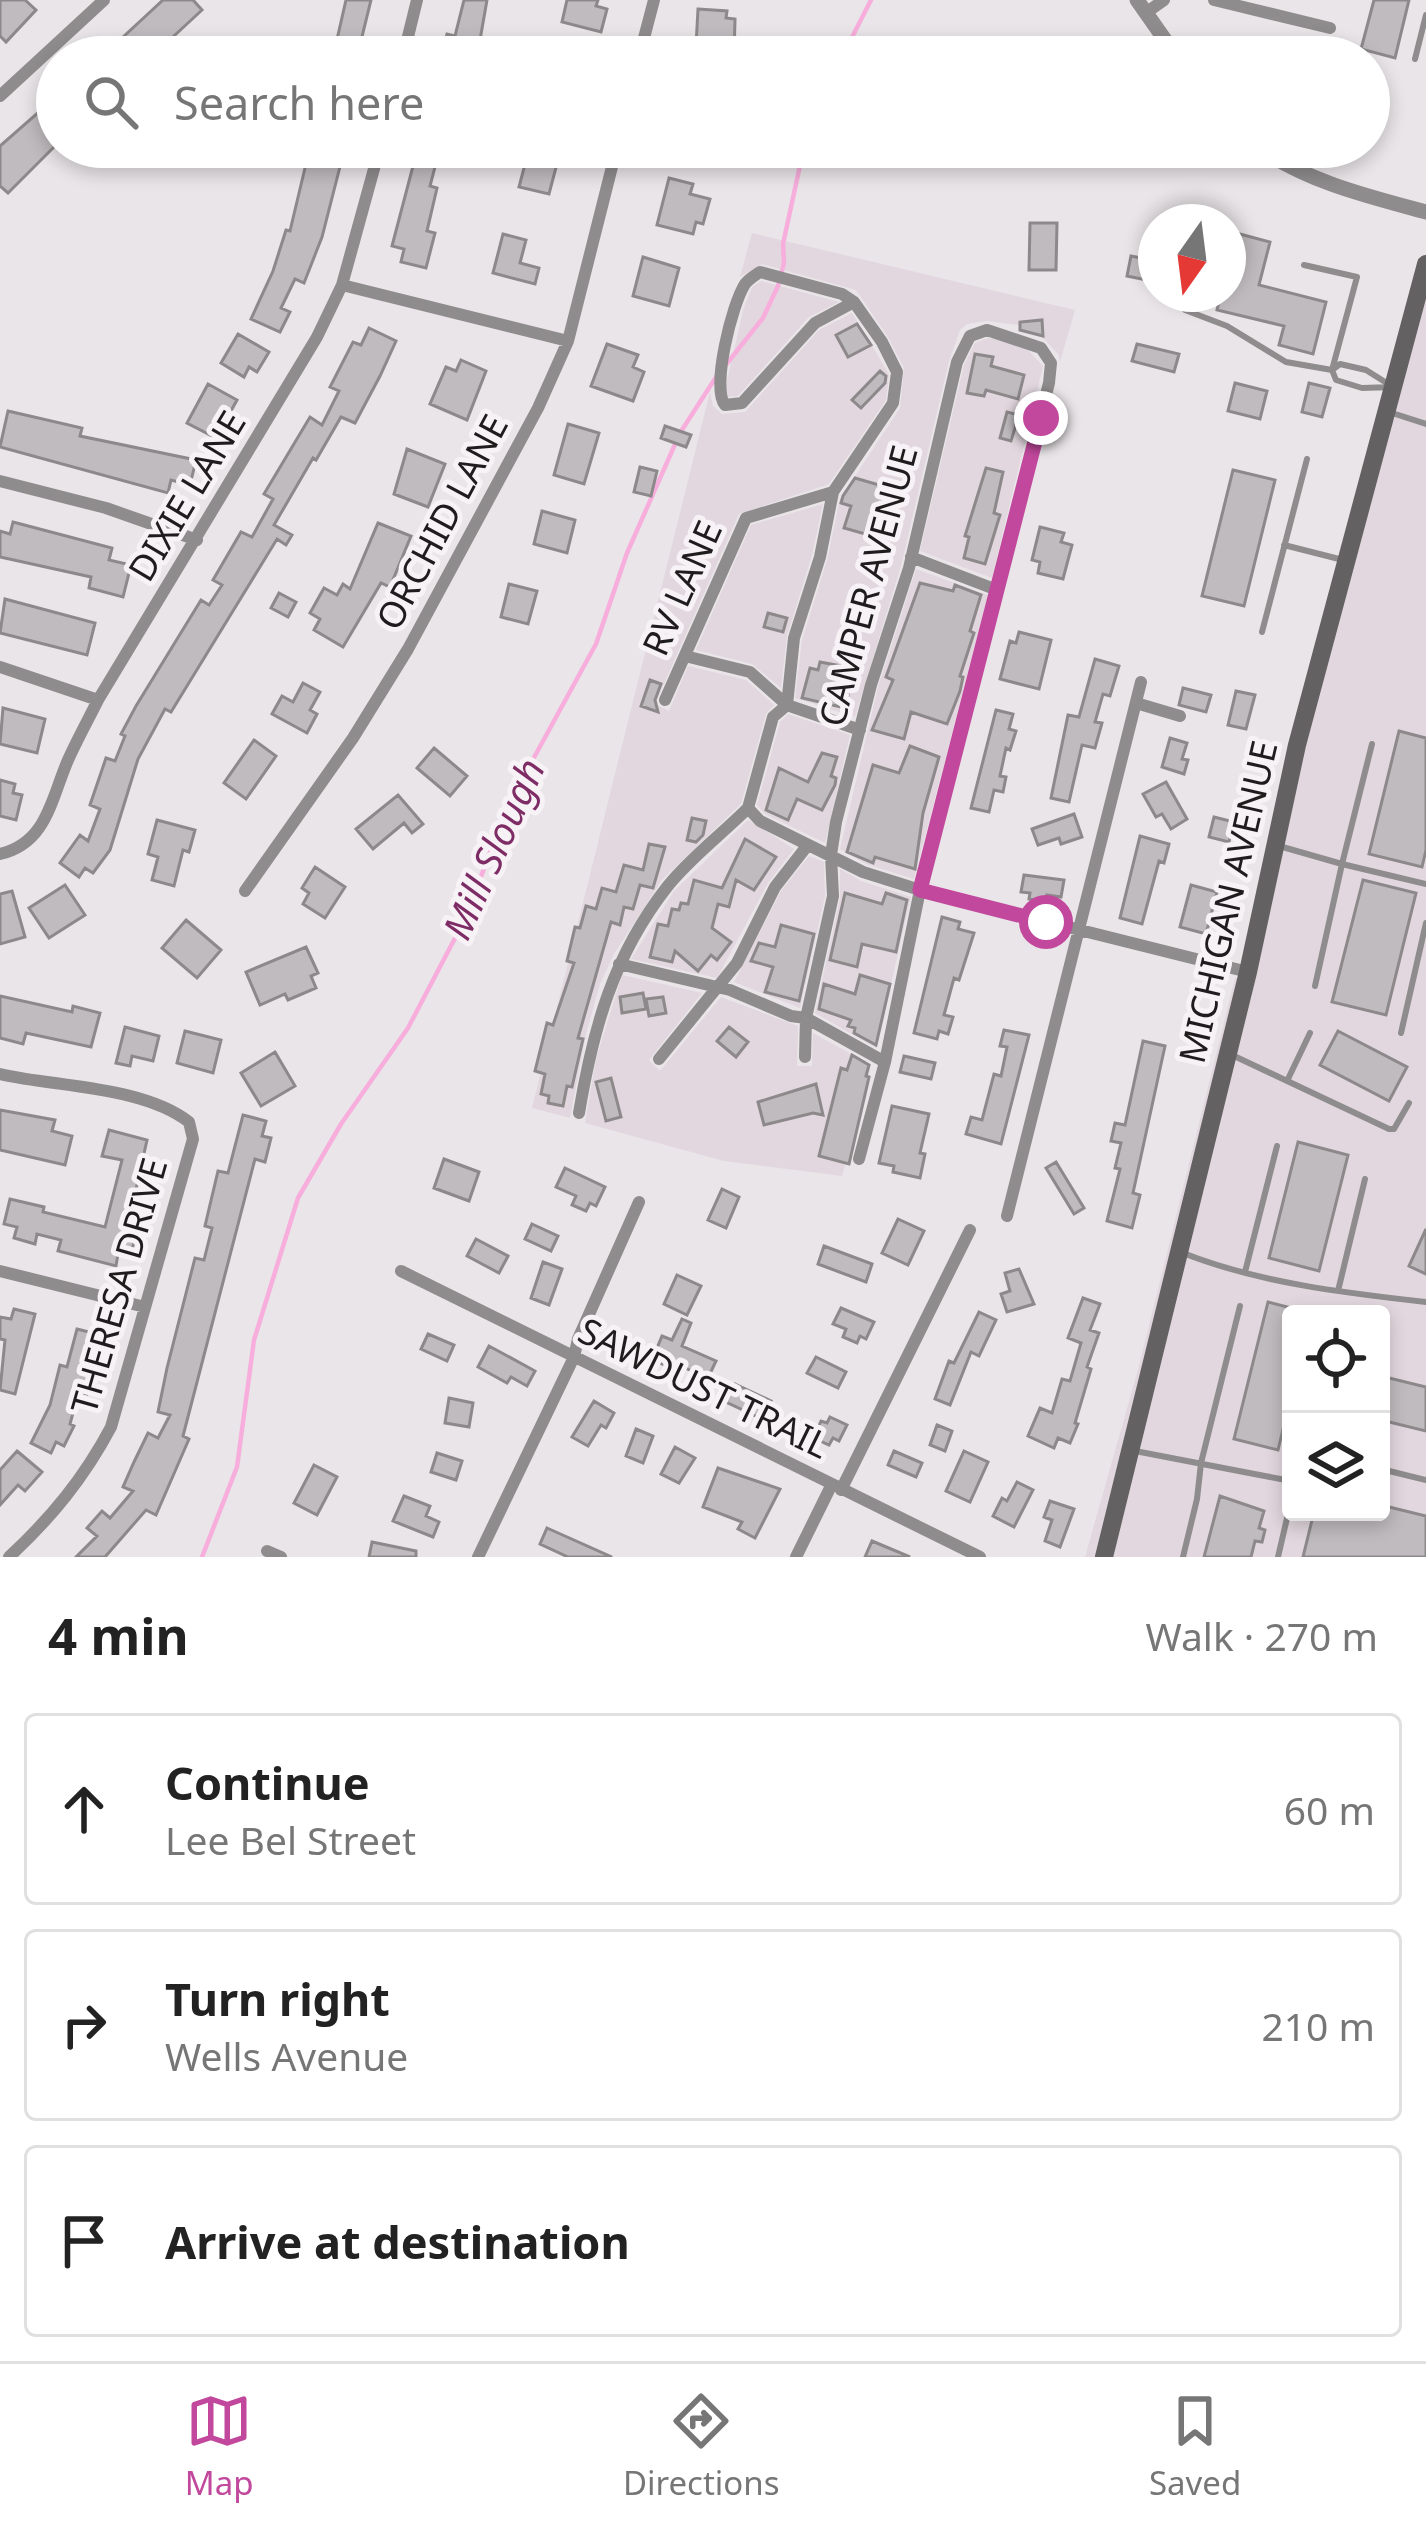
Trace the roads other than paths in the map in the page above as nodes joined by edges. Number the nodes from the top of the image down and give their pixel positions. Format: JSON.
{"nodes":[{"id":1,"x":104,"y":0,"type":"edge"},
{"id":2,"x":417,"y":0,"type":"edge"},
{"id":3,"x":654,"y":0,"type":"edge"},
{"id":4,"x":1164,"y":0,"type":"edge"},
{"id":5,"x":1214,"y":0,"type":"edge"},
{"id":6,"x":1142,"y":6,"type":"edge"},
{"id":7,"x":1426,"y":16,"type":"edge"},
{"id":8,"x":1330,"y":28,"type":"dead end"},
{"id":9,"x":65,"y":36,"type":"edge"},
{"id":10,"x":408,"y":36,"type":"edge"},
{"id":11,"x":645,"y":36,"type":"edge"},
{"id":12,"x":1163,"y":36,"type":"edge"},
{"id":13,"x":1415,"y":59,"type":"dead end"},
{"id":14,"x":36,"y":63,"type":"edge"},
{"id":15,"x":0,"y":96,"type":"edge"},
{"id":16,"x":374,"y":168,"type":"edge"},
{"id":17,"x":612,"y":168,"type":"edge"},
{"id":18,"x":1287,"y":168,"type":"edge"},
{"id":19,"x":1426,"y":212,"type":"edge"},
{"id":20,"x":1426,"y":263,"type":"edge"},
{"id":21,"x":1304,"y":265,"type":"dead end"},
{"id":22,"x":342,"y":285,"type":"junction"},
{"id":23,"x":854,"y":302,"type":"junction"},
{"id":24,"x":1189,"y":312,"type":"edge"},
{"id":25,"x":568,"y":341,"type":"junction"},
{"id":26,"x":1332,"y":370,"type":"junction"},
{"id":27,"x":1393,"y":387,"type":"junction"},
{"id":28,"x":1387,"y":411,"type":"junction"},
{"id":29,"x":1426,"y":424,"type":"edge"},
{"id":30,"x":1307,"y":459,"type":"dead end"},
{"id":31,"x":0,"y":481,"type":"edge"},
{"id":32,"x":833,"y":492,"type":"junction"},
{"id":33,"x":197,"y":540,"type":"junction"},
{"id":34,"x":1284,"y":545,"type":"junction"},
{"id":35,"x":911,"y":557,"type":"junction"},
{"id":36,"x":1346,"y":561,"type":"junction"},
{"id":37,"x":997,"y":590,"type":"junction"},
{"id":38,"x":1262,"y":632,"type":"dead end"},
{"id":39,"x":685,"y":656,"type":"junction"},
{"id":40,"x":0,"y":667,"type":"edge"},
{"id":41,"x":1141,"y":682,"type":"dead end"},
{"id":42,"x":98,"y":700,"type":"junction"},
{"id":43,"x":665,"y":700,"type":"dead end"},
{"id":44,"x":1136,"y":703,"type":"junction"},
{"id":45,"x":787,"y":705,"type":"junction"},
{"id":46,"x":1180,"y":716,"type":"dead end"},
{"id":47,"x":860,"y":730,"type":"junction"},
{"id":48,"x":1372,"y":744,"type":"dead end"},
{"id":49,"x":748,"y":808,"type":"junction"},
{"id":50,"x":1276,"y":845,"type":"junction"},
{"id":51,"x":806,"y":846,"type":"junction"},
{"id":52,"x":4,"y":854,"type":"edge"},
{"id":53,"x":831,"y":854,"type":"junction"},
{"id":54,"x":1342,"y":864,"type":"junction"},
{"id":55,"x":1426,"y":884,"type":"edge"},
{"id":56,"x":920,"y":890,"type":"junction"},
{"id":57,"x":245,"y":891,"type":"dead end"},
{"id":58,"x":1426,"y":923,"type":"edge"},
{"id":59,"x":1078,"y":931,"type":"junction"},
{"id":60,"x":619,"y":964,"type":"junction"},
{"id":61,"x":1248,"y":972,"type":"junction"},
{"id":62,"x":1316,"y":986,"type":"dead end"},
{"id":63,"x":719,"y":988,"type":"junction"},
{"id":64,"x":806,"y":1018,"type":"junction"},
{"id":65,"x":1310,"y":1033,"type":"dead end"},
{"id":66,"x":1401,"y":1033,"type":"dead end"},
{"id":67,"x":1228,"y":1054,"type":"junction"},
{"id":68,"x":805,"y":1058,"type":"dead end"},
{"id":69,"x":659,"y":1059,"type":"dead end"},
{"id":70,"x":884,"y":1062,"type":"junction"},
{"id":71,"x":0,"y":1074,"type":"edge"},
{"id":72,"x":1288,"y":1079,"type":"junction"},
{"id":73,"x":1409,"y":1103,"type":"dead end"},
{"id":74,"x":579,"y":1113,"type":"dead end"},
{"id":75,"x":1277,"y":1146,"type":"dead end"},
{"id":76,"x":860,"y":1159,"type":"dead end"},
{"id":77,"x":1365,"y":1180,"type":"dead end"},
{"id":78,"x":639,"y":1202,"type":"dead end"},
{"id":79,"x":1006,"y":1216,"type":"dead end"},
{"id":80,"x":970,"y":1230,"type":"dead end"},
{"id":81,"x":1180,"y":1252,"type":"junction"},
{"id":82,"x":0,"y":1271,"type":"edge"},
{"id":83,"x":401,"y":1271,"type":"dead end"},
{"id":84,"x":1245,"y":1272,"type":"junction"},
{"id":85,"x":1337,"y":1291,"type":"junction"},
{"id":86,"x":1426,"y":1302,"type":"edge"},
{"id":87,"x":1240,"y":1306,"type":"dead end"},
{"id":88,"x":145,"y":1307,"type":"junction"},
{"id":89,"x":574,"y":1358,"type":"junction"},
{"id":90,"x":1132,"y":1450,"type":"junction"},
{"id":91,"x":1201,"y":1463,"type":"junction"},
{"id":92,"x":1390,"y":1471,"type":"edge"},
{"id":93,"x":1282,"y":1479,"type":"edge"},
{"id":94,"x":1426,"y":1480,"type":"edge"},
{"id":95,"x":837,"y":1487,"type":"junction"},
{"id":96,"x":1286,"y":1521,"type":"edge"},
{"id":97,"x":267,"y":1551,"type":"dead end"},
{"id":98,"x":9,"y":1557,"type":"edge"},
{"id":99,"x":281,"y":1557,"type":"edge"},
{"id":100,"x":478,"y":1557,"type":"edge"},
{"id":101,"x":796,"y":1557,"type":"edge"},
{"id":102,"x":980,"y":1557,"type":"edge"},
{"id":103,"x":1104,"y":1557,"type":"edge"},
{"id":104,"x":1183,"y":1557,"type":"edge"},
{"id":105,"x":1278,"y":1557,"type":"edge"}],
"edges":[{"from":1,"to":9,"type":"street"},
{"from":2,"to":10,"type":"street"},
{"from":3,"to":11,"type":"street"},
{"from":4,"to":6,"type":"street"},
{"from":5,"to":8,"type":"street"},
{"from":6,"to":12,"type":"street"},
{"from":7,"to":13,"type":"lane"},
{"from":14,"to":15,"type":"street"},
{"from":16,"to":22,"type":"street","name":"DIXIE LANE"},
{"from":17,"to":25,"type":"street","name":"ORCHID LANE"},
{"from":18,"to":19,"type":"street"},
{"from":20,"to":27,"type":"main road","name":"MICHIGAN AVENUE"},
{"from":21,"to":26,"type":"lane"},
{"from":22,"to":25,"type":"street"},
{"from":22,"to":33,"type":"street","name":"DIXIE LANE"},
{"from":23,"to":23,"type":"street"},
{"from":23,"to":32,"type":"street"},
{"from":24,"to":26,"type":"lane"},
{"from":25,"to":57,"type":"street","name":"ORCHID LANE"},
{"from":26,"to":27,"type":"lane"},
{"from":26,"to":27,"type":"lane"},
{"from":27,"to":28,"type":"main road","name":"MICHIGAN AVENUE"},
{"from":28,"to":29,"type":"lane"},
{"from":28,"to":36,"type":"main road","name":"MICHIGAN AVENUE"},
{"from":30,"to":34,"type":"lane"},
{"from":31,"to":33,"type":"street"},
{"from":32,"to":39,"type":"street","name":"RV LANE"},
{"from":32,"to":45,"type":"street"},
{"from":33,"to":42,"type":"street","name":"DIXIE LANE"},
{"from":34,"to":36,"type":"lane"},
{"from":34,"to":38,"type":"lane"},
{"from":35,"to":37,"type":"street"},
{"from":35,"to":37,"type":"street","name":"CAMPER AVENUE"},
{"from":35,"to":47,"type":"street","name":"CAMPER AVENUE"},
{"from":36,"to":50,"type":"main road","name":"MICHIGAN AVENUE"},
{"from":37,"to":56,"type":"street"},
{"from":39,"to":43,"type":"street","name":"RV LANE"},
{"from":39,"to":45,"type":"street"},
{"from":40,"to":42,"type":"street"},
{"from":41,"to":44,"type":"street"},
{"from":42,"to":52,"type":"street","name":"DIXIE LANE"},
{"from":44,"to":46,"type":"street"},
{"from":44,"to":59,"type":"street"},
{"from":45,"to":47,"type":"street"},
{"from":45,"to":49,"type":"street"},
{"from":47,"to":53,"type":"street","name":"CAMPER AVENUE"},
{"from":48,"to":54,"type":"lane"},
{"from":49,"to":51,"type":"street"},
{"from":49,"to":60,"type":"street"},
{"from":50,"to":54,"type":"lane"},
{"from":50,"to":61,"type":"main road","name":"MICHIGAN AVENUE"},
{"from":51,"to":53,"type":"street"},
{"from":51,"to":63,"type":"street"},
{"from":53,"to":56,"type":"street"},
{"from":53,"to":64,"type":"street","name":"CAMPER AVENUE"},
{"from":54,"to":55,"type":"lane"},
{"from":54,"to":62,"type":"lane"},
{"from":56,"to":59,"type":"street"},
{"from":56,"to":70,"type":"street"},
{"from":58,"to":66,"type":"lane"},
{"from":59,"to":61,"type":"street"},
{"from":59,"to":79,"type":"street"},
{"from":60,"to":63,"type":"street"},
{"from":60,"to":74,"type":"street"},
{"from":61,"to":67,"type":"main road","name":"MICHIGAN AVENUE"},
{"from":63,"to":64,"type":"street"},
{"from":63,"to":69,"type":"street"},
{"from":64,"to":68,"type":"street","name":"CAMPER AVENUE"},
{"from":64,"to":70,"type":"street"},
{"from":65,"to":72,"type":"lane"},
{"from":67,"to":72,"type":"lane"},
{"from":67,"to":81,"type":"main road","name":"MICHIGAN AVENUE"},
{"from":70,"to":76,"type":"street"},
{"from":71,"to":88,"type":"street","name":"THERESA DRIVE"},
{"from":72,"to":73,"type":"lane"},
{"from":75,"to":84,"type":"lane"},
{"from":77,"to":85,"type":"lane"},
{"from":78,"to":89,"type":"street"},
{"from":80,"to":95,"type":"street"},
{"from":81,"to":84,"type":"lane"},
{"from":81,"to":90,"type":"main road","name":"MICHIGAN AVENUE"},
{"from":82,"to":88,"type":"street"},
{"from":83,"to":89,"type":"street","name":"SAWDUST TRAIL"},
{"from":84,"to":85,"type":"lane"},
{"from":85,"to":86,"type":"lane"},
{"from":87,"to":91,"type":"lane"},
{"from":88,"to":98,"type":"street","name":"THERESA DRIVE"},
{"from":89,"to":95,"type":"street","name":"SAWDUST TRAIL"},
{"from":89,"to":100,"type":"street"},
{"from":90,"to":91,"type":"lane"},
{"from":90,"to":103,"type":"main road","name":"MICHIGAN AVENUE"},
{"from":91,"to":93,"type":"lane"},
{"from":91,"to":104,"type":"lane"},
{"from":92,"to":94,"type":"lane"},
{"from":95,"to":101,"type":"street"},
{"from":95,"to":102,"type":"street","name":"SAWDUST TRAIL"},
{"from":96,"to":105,"type":"lane"},
{"from":97,"to":99,"type":"street"}]}
